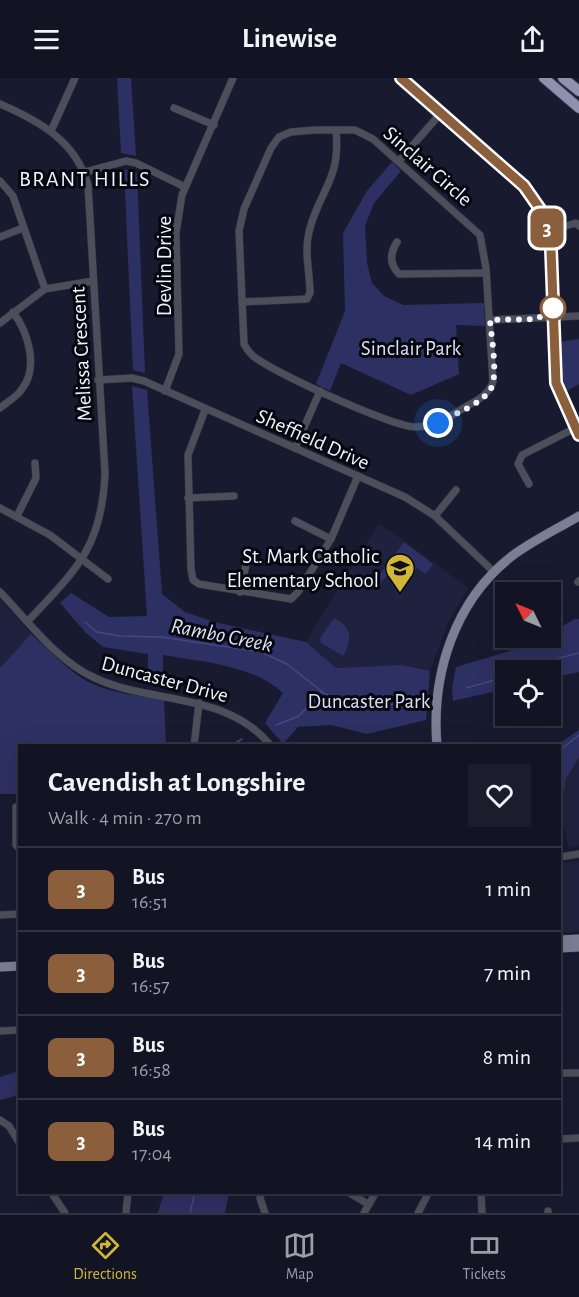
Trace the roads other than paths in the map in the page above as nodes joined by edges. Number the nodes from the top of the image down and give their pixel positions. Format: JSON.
{"nodes":[{"id":1,"x":75,"y":78,"type":"edge"},
{"id":2,"x":233,"y":78,"type":"edge"},
{"id":3,"x":401,"y":78,"type":"edge"},
{"id":4,"x":544,"y":78,"type":"edge"},
{"id":5,"x":563,"y":78,"type":"edge"},
{"id":6,"x":579,"y":91,"type":"edge"},
{"id":7,"x":0,"y":104,"type":"edge"},
{"id":8,"x":174,"y":108,"type":"dead end"},
{"id":9,"x":579,"y":108,"type":"edge"},
{"id":10,"x":441,"y":113,"type":"junction"},
{"id":11,"x":214,"y":125,"type":"junction"},
{"id":12,"x":336,"y":130,"type":"junction"},
{"id":13,"x":51,"y":131,"type":"junction"},
{"id":14,"x":399,"y":161,"type":"junction"},
{"id":15,"x":85,"y":172,"type":"junction"},
{"id":16,"x":0,"y":181,"type":"edge"},
{"id":17,"x":185,"y":187,"type":"junction"},
{"id":18,"x":579,"y":225,"type":"edge"},
{"id":19,"x":23,"y":228,"type":"junction"},
{"id":20,"x":548,"y":231,"type":"junction"},
{"id":21,"x":0,"y":237,"type":"edge"},
{"id":22,"x":397,"y":242,"type":"dead end"},
{"id":23,"x":486,"y":273,"type":"junction"},
{"id":24,"x":93,"y":281,"type":"junction"},
{"id":25,"x":45,"y":289,"type":"junction"},
{"id":26,"x":242,"y":302,"type":"junction"},
{"id":27,"x":13,"y":312,"type":"junction"},
{"id":28,"x":579,"y":316,"type":"edge"},
{"id":29,"x":554,"y":319,"type":"junction"},
{"id":30,"x":490,"y":320,"type":"junction"},
{"id":31,"x":0,"y":323,"type":"edge"},
{"id":32,"x":98,"y":380,"type":"junction"},
{"id":33,"x":165,"y":391,"type":"junction"},
{"id":34,"x":320,"y":391,"type":"junction"},
{"id":35,"x":0,"y":408,"type":"edge"},
{"id":36,"x":205,"y":410,"type":"junction"},
{"id":37,"x":578,"y":429,"type":"edge"},
{"id":38,"x":295,"y":448,"type":"junction"},
{"id":39,"x":35,"y":463,"type":"dead end"},
{"id":40,"x":358,"y":476,"type":"junction"},
{"id":41,"x":529,"y":484,"type":"dead end"},
{"id":42,"x":456,"y":490,"type":"dead end"},
{"id":43,"x":234,"y":496,"type":"dead end"},
{"id":44,"x":188,"y":498,"type":"junction"},
{"id":45,"x":0,"y":508,"type":"edge"},
{"id":46,"x":18,"y":516,"type":"junction"},
{"id":47,"x":435,"y":516,"type":"junction"},
{"id":48,"x":579,"y":516,"type":"edge"},
{"id":49,"x":295,"y":521,"type":"dead end"},
{"id":50,"x":331,"y":539,"type":"junction"},
{"id":51,"x":82,"y":560,"type":"junction"},
{"id":52,"x":246,"y":565,"type":"dead end"},
{"id":53,"x":494,"y":572,"type":"junction"},
{"id":54,"x":108,"y":579,"type":"dead end"},
{"id":55,"x":0,"y":592,"type":"edge"},
{"id":56,"x":240,"y":592,"type":"junction"},
{"id":57,"x":28,"y":621,"type":"junction"},
{"id":58,"x":199,"y":703,"type":"junction"},
{"id":59,"x":194,"y":744,"type":"edge"},
{"id":60,"x":269,"y":744,"type":"edge"},
{"id":61,"x":437,"y":744,"type":"edge"},
{"id":62,"x":16,"y":807,"type":"dead end"},
{"id":63,"x":18,"y":847,"type":"edge"},
{"id":64,"x":579,"y":854,"type":"edge"},
{"id":65,"x":561,"y":857,"type":"edge"},
{"id":66,"x":18,"y":914,"type":"edge"},
{"id":67,"x":0,"y":915,"type":"edge"},
{"id":68,"x":579,"y":939,"type":"edge"},
{"id":69,"x":561,"y":940,"type":"edge"},
{"id":70,"x":579,"y":947,"type":"edge"},
{"id":71,"x":561,"y":948,"type":"edge"},
{"id":72,"x":18,"y":966,"type":"edge"},
{"id":73,"x":0,"y":967,"type":"edge"},
{"id":74,"x":18,"y":1030,"type":"edge"},
{"id":75,"x":0,"y":1031,"type":"edge"},
{"id":76,"x":579,"y":1072,"type":"edge"},
{"id":77,"x":561,"y":1073,"type":"edge"},
{"id":78,"x":0,"y":1120,"type":"edge"},
{"id":79,"x":579,"y":1138,"type":"edge"},
{"id":80,"x":561,"y":1139,"type":"edge"},
{"id":81,"x":18,"y":1141,"type":"edge"},
{"id":82,"x":52,"y":1194,"type":"edge"},
{"id":83,"x":128,"y":1194,"type":"edge"},
{"id":84,"x":261,"y":1194,"type":"edge"},
{"id":85,"x":351,"y":1194,"type":"edge"},
{"id":86,"x":375,"y":1194,"type":"edge"},
{"id":87,"x":428,"y":1194,"type":"edge"},
{"id":88,"x":481,"y":1194,"type":"edge"},
{"id":89,"x":368,"y":1204,"type":"junction"},
{"id":90,"x":65,"y":1213,"type":"edge"},
{"id":91,"x":126,"y":1213,"type":"edge"},
{"id":92,"x":265,"y":1213,"type":"edge"},
{"id":93,"x":364,"y":1213,"type":"edge"},
{"id":94,"x":418,"y":1213,"type":"edge"},
{"id":95,"x":482,"y":1213,"type":"edge"}],
"edges":[{"from":1,"to":13,"type":"street"},
{"from":2,"to":11,"type":"street","name":"Devlin Drive"},
{"from":3,"to":10,"type":"street"},
{"from":4,"to":9,"type":"highway"},
{"from":5,"to":6,"type":"highway"},
{"from":7,"to":13,"type":"street","name":"Melissa Crescent"},
{"from":8,"to":11,"type":"street"},
{"from":10,"to":14,"type":"street"},
{"from":10,"to":20,"type":"street"},
{"from":11,"to":17,"type":"street","name":"Devlin Drive"},
{"from":12,"to":14,"type":"street","name":"Sinclair Circle"},
{"from":12,"to":26,"type":"street","name":"Sinclair Circle"},
{"from":12,"to":26,"type":"street"},
{"from":13,"to":15,"type":"street","name":"Melissa Crescent"},
{"from":14,"to":23,"type":"street","name":"Sinclair Circle"},
{"from":15,"to":17,"type":"street"},
{"from":15,"to":24,"type":"street","name":"Melissa Crescent"},
{"from":16,"to":19,"type":"street"},
{"from":17,"to":33,"type":"street","name":"Devlin Drive"},
{"from":18,"to":20,"type":"street"},
{"from":19,"to":21,"type":"street"},
{"from":19,"to":25,"type":"street"},
{"from":20,"to":29,"type":"street"},
{"from":22,"to":23,"type":"street"},
{"from":23,"to":30,"type":"street","name":"Sinclair Circle"},
{"from":24,"to":25,"type":"street"},
{"from":24,"to":32,"type":"street","name":"Melissa Crescent"},
{"from":25,"to":27,"type":"street"},
{"from":26,"to":34,"type":"street","name":"Sinclair Circle"},
{"from":27,"to":31,"type":"street"},
{"from":27,"to":35,"type":"street"},
{"from":28,"to":29,"type":"street"},
{"from":29,"to":30,"type":"street"},
{"from":29,"to":37,"type":"street"},
{"from":30,"to":34,"type":"street","name":"Sinclair Circle"},
{"from":32,"to":33,"type":"street","name":"Sheffield Drive"},
{"from":32,"to":51,"type":"street","name":"Melissa Crescent"},
{"from":33,"to":36,"type":"street","name":"Sheffield Drive"},
{"from":34,"to":38,"type":"street"},
{"from":36,"to":38,"type":"street","name":"Sheffield Drive"},
{"from":36,"to":44,"type":"street"},
{"from":37,"to":41,"type":"street"},
{"from":38,"to":40,"type":"street","name":"Sheffield Drive"},
{"from":39,"to":46,"type":"street"},
{"from":40,"to":47,"type":"street","name":"Sheffield Drive"},
{"from":40,"to":50,"type":"street"},
{"from":42,"to":47,"type":"street"},
{"from":43,"to":44,"type":"street"},
{"from":44,"to":56,"type":"street"},
{"from":45,"to":46,"type":"street"},
{"from":46,"to":51,"type":"street"},
{"from":47,"to":53,"type":"street","name":"Sheffield Drive"},
{"from":48,"to":53,"type":"main road"},
{"from":49,"to":50,"type":"street"},
{"from":50,"to":56,"type":"street"},
{"from":51,"to":54,"type":"street"},
{"from":51,"to":57,"type":"street","name":"Melissa Crescent"},
{"from":52,"to":56,"type":"street"},
{"from":53,"to":61,"type":"main road"},
{"from":55,"to":57,"type":"street","name":"Duncaster Drive"},
{"from":57,"to":58,"type":"street","name":"Duncaster Drive"},
{"from":58,"to":59,"type":"street"},
{"from":58,"to":60,"type":"street","name":"Duncaster Drive"},
{"from":62,"to":63,"type":"street"},
{"from":64,"to":65,"type":"street"},
{"from":66,"to":67,"type":"street"},
{"from":68,"to":69,"type":"main road"},
{"from":70,"to":71,"type":"main road"},
{"from":72,"to":73,"type":"main road"},
{"from":74,"to":75,"type":"street"},
{"from":76,"to":77,"type":"street"},
{"from":78,"to":81,"type":"street"},
{"from":79,"to":80,"type":"street"},
{"from":82,"to":90,"type":"street"},
{"from":83,"to":91,"type":"street"},
{"from":84,"to":92,"type":"street"},
{"from":85,"to":89,"type":"street"},
{"from":86,"to":89,"type":"street"},
{"from":87,"to":94,"type":"street"},
{"from":88,"to":95,"type":"street"},
{"from":89,"to":93,"type":"street"}]}
